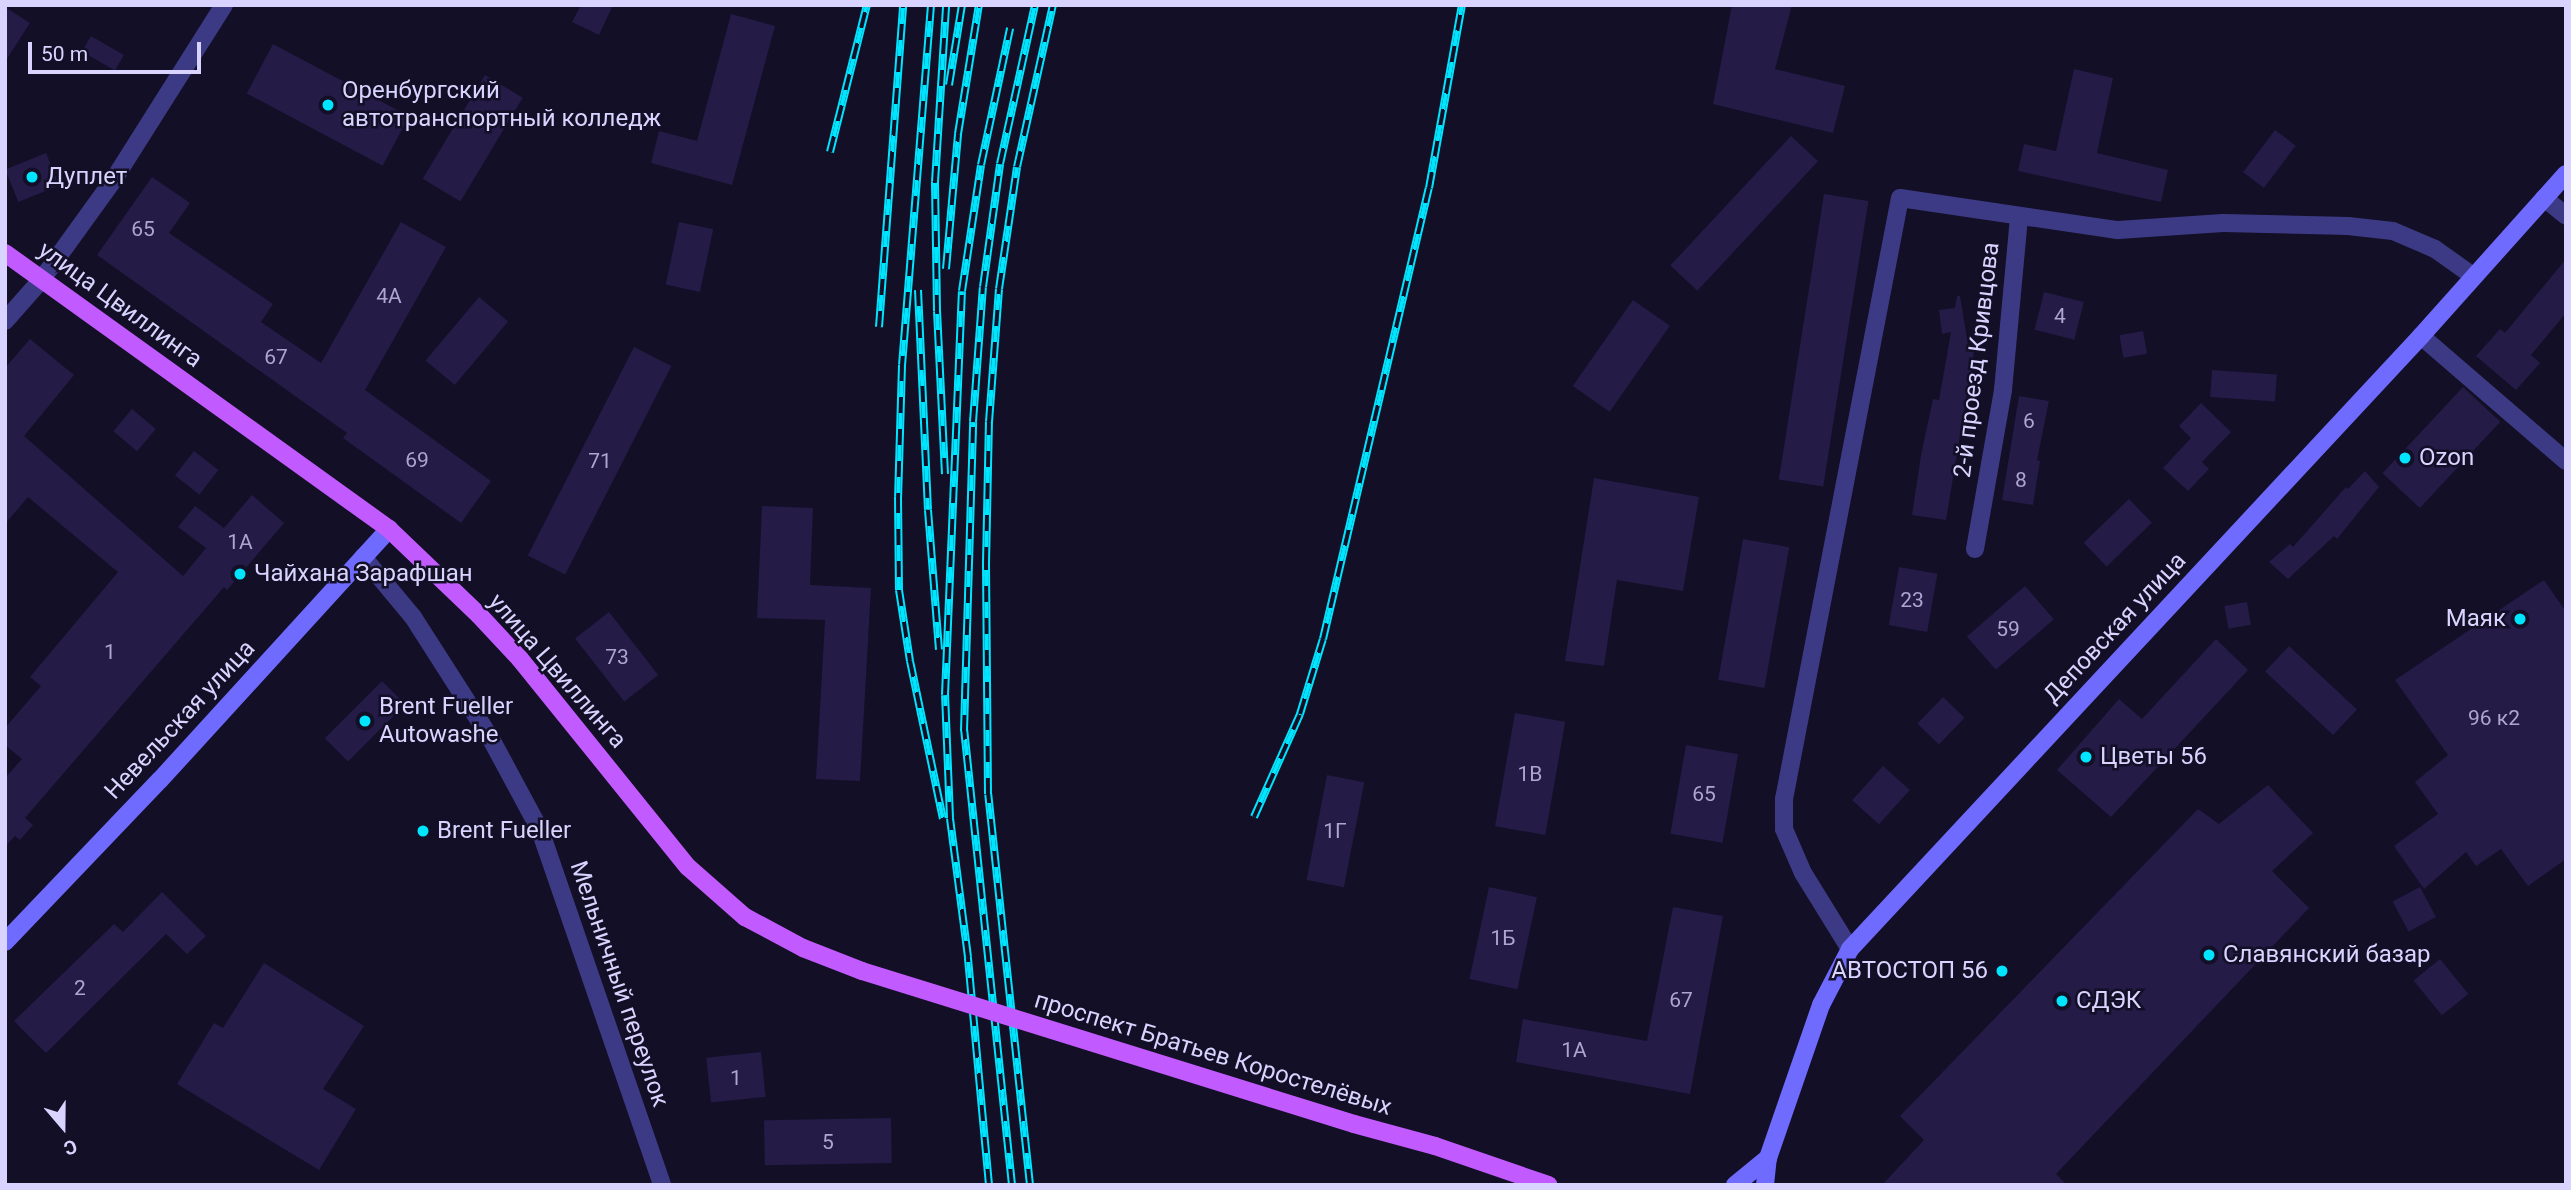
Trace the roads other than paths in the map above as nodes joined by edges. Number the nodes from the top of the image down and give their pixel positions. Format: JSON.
{"nodes":[{"id":1,"x":225,"y":5,"type":"edge"},
{"id":2,"x":2566,"y":174,"type":"edge"},
{"id":3,"x":2544,"y":198,"type":"junction"},
{"id":4,"x":2566,"y":216,"type":"edge"},
{"id":5,"x":2019,"y":218,"type":"junction"},
{"id":6,"x":5,"y":253,"type":"edge"},
{"id":7,"x":2473,"y":276,"type":"junction"},
{"id":8,"x":42,"y":279,"type":"junction"},
{"id":9,"x":5,"y":321,"type":"edge"},
{"id":10,"x":2421,"y":336,"type":"junction"},
{"id":11,"x":2566,"y":461,"type":"edge"},
{"id":12,"x":389,"y":530,"type":"junction"},
{"id":13,"x":1975,"y":549,"type":"dead end"},
{"id":14,"x":363,"y":557,"type":"junction"},
{"id":15,"x":5,"y":942,"type":"edge"},
{"id":16,"x":1850,"y":948,"type":"junction"},
{"id":17,"x":862,"y":971,"type":"joint"},
{"id":18,"x":1768,"y":1158,"type":"junction"},
{"id":19,"x":662,"y":1185,"type":"edge"},
{"id":20,"x":1548,"y":1185,"type":"edge"},
{"id":21,"x":1735,"y":1185,"type":"edge"},
{"id":22,"x":1765,"y":1185,"type":"edge"}],
"edges":[{"from":1,"to":8,"type":"street"},
{"from":2,"to":3,"type":"street","name":"Деповская улица"},
{"from":3,"to":4,"type":"street"},
{"from":3,"to":7,"type":"street","name":"Деповская улица"},
{"from":5,"to":7,"type":"street"},
{"from":5,"to":13,"type":"street","name":"2-й проезд Кривцова"},
{"from":5,"to":16,"type":"street"},
{"from":6,"to":8,"type":"main road","name":"улица Цвиллинга"},
{"from":7,"to":10,"type":"street","name":"Деповская улица"},
{"from":8,"to":9,"type":"street"},
{"from":8,"to":12,"type":"main road","name":"улица Цвиллинга"},
{"from":10,"to":11,"type":"street"},
{"from":10,"to":16,"type":"street","name":"Деповская улица"},
{"from":12,"to":14,"type":"street","name":"Невельская улица"},
{"from":12,"to":17,"type":"main road","name":"улица Цвиллинга"},
{"from":14,"to":15,"type":"street","name":"Невельская улица"},
{"from":14,"to":19,"type":"street","name":"Мельничный переулок"},
{"from":16,"to":18,"type":"street","name":"Деповская улица"},
{"from":17,"to":20,"type":"main road","name":"проспект Братьев Коростелёвых","bridge":true},
{"from":18,"to":21,"type":"street"},
{"from":18,"to":22,"type":"street","name":"Деповская улица"}]}
